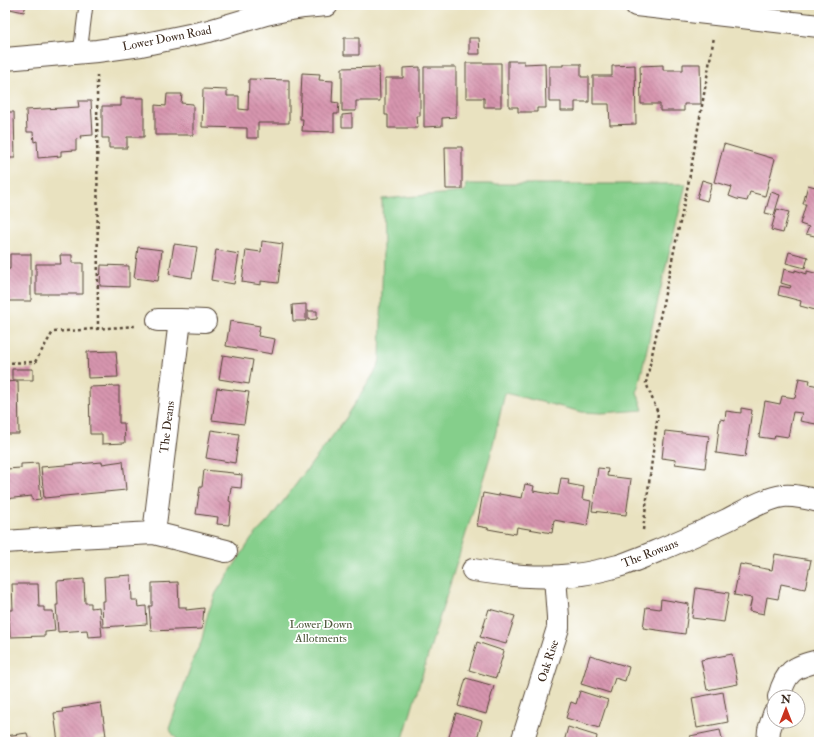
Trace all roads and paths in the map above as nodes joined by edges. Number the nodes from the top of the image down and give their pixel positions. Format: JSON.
{"nodes":[{"id":1,"x":86,"y":5,"type":"edge"},
{"id":2,"x":327,"y":5,"type":"edge"},
{"id":3,"x":636,"y":5,"type":"edge"},
{"id":4,"x":781,"y":5,"type":"edge"},
{"id":5,"x":718,"y":14,"type":"junction"},
{"id":6,"x":795,"y":24,"type":"junction"},
{"id":7,"x":819,"y":26,"type":"edge"},
{"id":8,"x":89,"y":52,"type":"junction"},
{"id":9,"x":5,"y":59,"type":"edge"},
{"id":10,"x":158,"y":320,"type":"joint"},
{"id":11,"x":180,"y":320,"type":"junction"},
{"id":12,"x":205,"y":321,"type":"dead end"},
{"id":13,"x":98,"y":329,"type":"junction"},
{"id":14,"x":5,"y":363,"type":"edge"},
{"id":15,"x":819,"y":501,"type":"edge"},
{"id":16,"x":154,"y":533,"type":"junction"},
{"id":17,"x":5,"y":542,"type":"edge"},
{"id":18,"x":226,"y":551,"type":"dead end"},
{"id":19,"x":640,"y":558,"type":"junction"},
{"id":20,"x":473,"y":570,"type":"dead end"},
{"id":21,"x":555,"y":577,"type":"junction"},
{"id":22,"x":819,"y":661,"type":"edge"},
{"id":23,"x":781,"y":689,"type":"edge"},
{"id":24,"x":769,"y":729,"type":"edge"},
{"id":25,"x":522,"y":742,"type":"edge"},
{"id":26,"x":768,"y":742,"type":"edge"}],
"edges":[{"from":1,"to":8,"type":"lane"},
{"from":2,"to":8,"type":"street","name":"Lower Down Road"},
{"from":3,"to":5,"type":"street"},
{"from":4,"to":6,"type":"street"},
{"from":5,"to":6,"type":"street"},
{"from":5,"to":19,"type":"path"},
{"from":6,"to":7,"type":"street"},
{"from":8,"to":9,"type":"street","name":"Lower Down Road"},
{"from":8,"to":13,"type":"path"},
{"from":10,"to":11,"type":"street"},
{"from":10,"to":13,"type":"path"},
{"from":11,"to":12,"type":"street"},
{"from":11,"to":16,"type":"street","name":"The Deans"},
{"from":13,"to":14,"type":"path"},
{"from":15,"to":19,"type":"street","name":"The Rowans"},
{"from":16,"to":17,"type":"street"},
{"from":16,"to":18,"type":"street"},
{"from":19,"to":21,"type":"street","name":"The Rowans"},
{"from":20,"to":21,"type":"street","name":"The Rowans"},
{"from":21,"to":25,"type":"street","name":"Oak Rise"},
{"from":22,"to":23,"type":"street"},
{"from":24,"to":26,"type":"street"}]}
